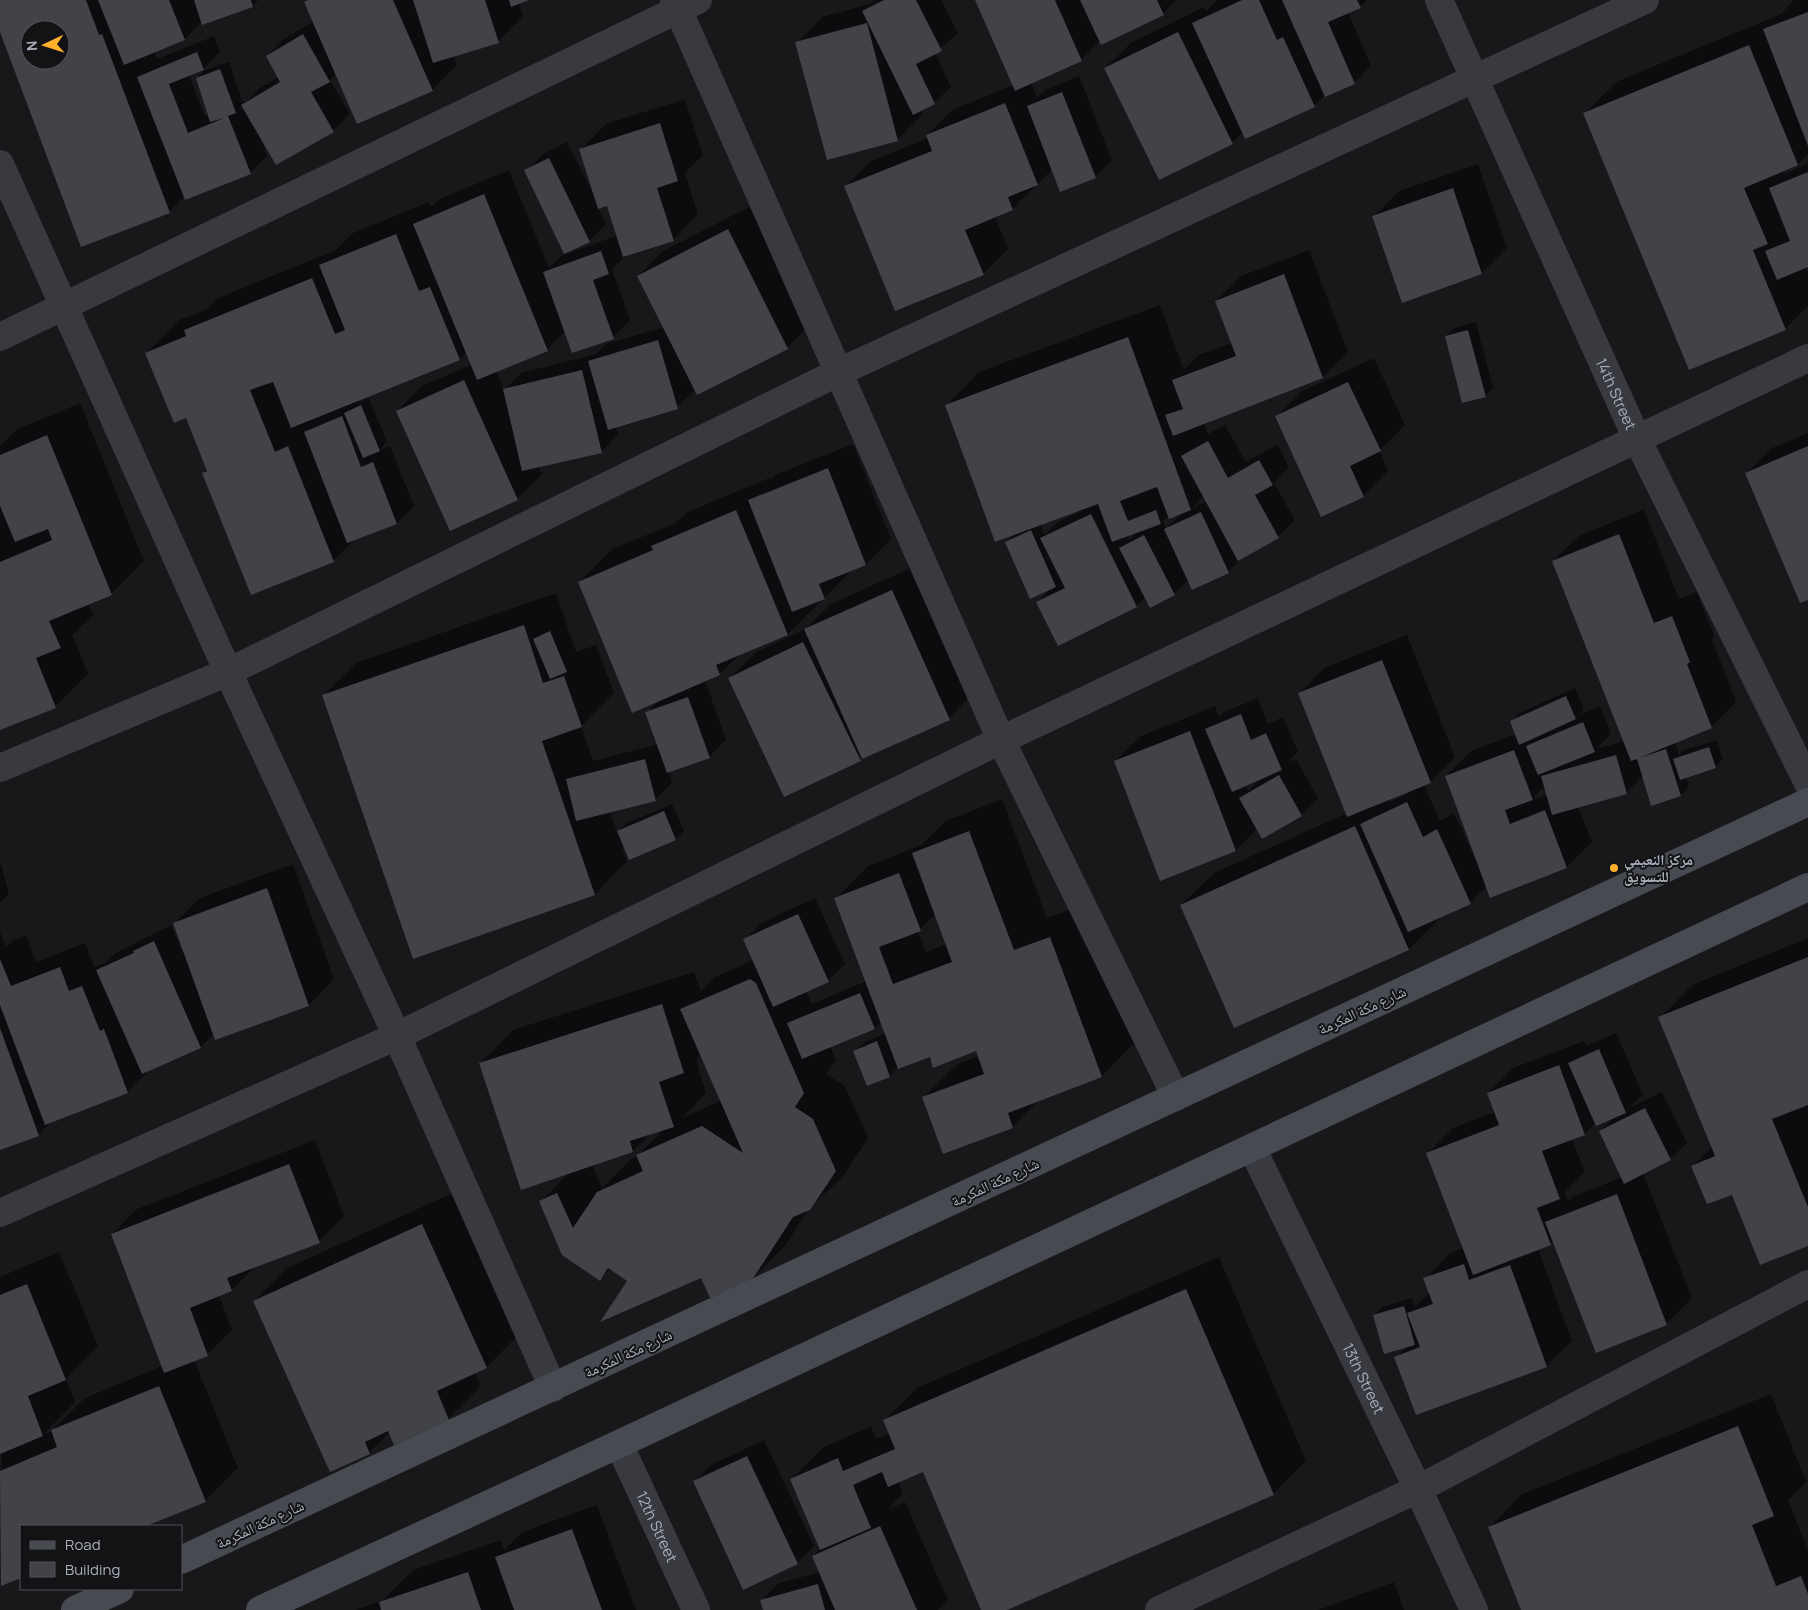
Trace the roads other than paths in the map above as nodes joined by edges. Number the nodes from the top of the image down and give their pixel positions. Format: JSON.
{"nodes":[{"id":1,"x":1438,"y":0,"type":"edge"},
{"id":2,"x":1645,"y":0,"type":"edge"},
{"id":3,"x":683,"y":3,"type":"edge"},
{"id":4,"x":1474,"y":79,"type":"junction"},
{"id":5,"x":0,"y":164,"type":"edge"},
{"id":6,"x":64,"y":307,"type":"junction"},
{"id":7,"x":0,"y":337,"type":"edge"},
{"id":8,"x":1808,"y":358,"type":"edge"},
{"id":9,"x":839,"y":372,"type":"junction"},
{"id":10,"x":1637,"y":440,"type":"junction"},
{"id":11,"x":228,"y":672,"type":"junction"},
{"id":12,"x":1001,"y":740,"type":"junction"},
{"id":13,"x":0,"y":768,"type":"edge"},
{"id":14,"x":1808,"y":783,"type":"edge"},
{"id":15,"x":1808,"y":802,"type":"edge"},
{"id":16,"x":1808,"y":888,"type":"edge"},
{"id":17,"x":397,"y":1036,"type":"junction"},
{"id":18,"x":1176,"y":1097,"type":"junction"},
{"id":19,"x":1252,"y":1148,"type":"junction"},
{"id":20,"x":0,"y":1213,"type":"edge"},
{"id":21,"x":1808,"y":1284,"type":"edge"},
{"id":22,"x":553,"y":1388,"type":"junction"},
{"id":23,"x":619,"y":1444,"type":"junction"},
{"id":24,"x":1418,"y":1489,"type":"junction"},
{"id":25,"x":182,"y":1560,"type":"edge"},
{"id":26,"x":118,"y":1590,"type":"edge"},
{"id":27,"x":75,"y":1610,"type":"edge"},
{"id":28,"x":260,"y":1610,"type":"edge"},
{"id":29,"x":696,"y":1610,"type":"edge"},
{"id":30,"x":1159,"y":1610,"type":"edge"},
{"id":31,"x":1474,"y":1610,"type":"edge"}],
"edges":[{"from":1,"to":4,"type":"street","name":"14th Street"},
{"from":2,"to":4,"type":"street"},
{"from":3,"to":6,"type":"street"},
{"from":3,"to":9,"type":"street"},
{"from":4,"to":9,"type":"street"},
{"from":4,"to":10,"type":"street","name":"14th Street"},
{"from":5,"to":6,"type":"street"},
{"from":6,"to":7,"type":"street"},
{"from":6,"to":11,"type":"street"},
{"from":8,"to":10,"type":"street"},
{"from":9,"to":11,"type":"street"},
{"from":9,"to":12,"type":"street"},
{"from":10,"to":12,"type":"street"},
{"from":10,"to":14,"type":"street","name":"14th Street"},
{"from":11,"to":13,"type":"street"},
{"from":11,"to":17,"type":"street"},
{"from":12,"to":17,"type":"street"},
{"from":12,"to":18,"type":"street"},
{"from":15,"to":18,"type":"main road","name":"شارع مكة المكرمة"},
{"from":16,"to":19,"type":"main road"},
{"from":17,"to":20,"type":"street"},
{"from":17,"to":22,"type":"street"},
{"from":18,"to":22,"type":"main road","name":"شارع مكة المكرمة"},
{"from":19,"to":23,"type":"main road"},
{"from":19,"to":24,"type":"street","name":"13th Street"},
{"from":21,"to":24,"type":"street"},
{"from":22,"to":25,"type":"main road","name":"شارع مكة المكرمة"},
{"from":23,"to":28,"type":"main road"},
{"from":23,"to":29,"type":"street","name":"12th Street"},
{"from":24,"to":30,"type":"street"},
{"from":24,"to":31,"type":"street","name":"13th Street"},
{"from":26,"to":27,"type":"main road"}]}
